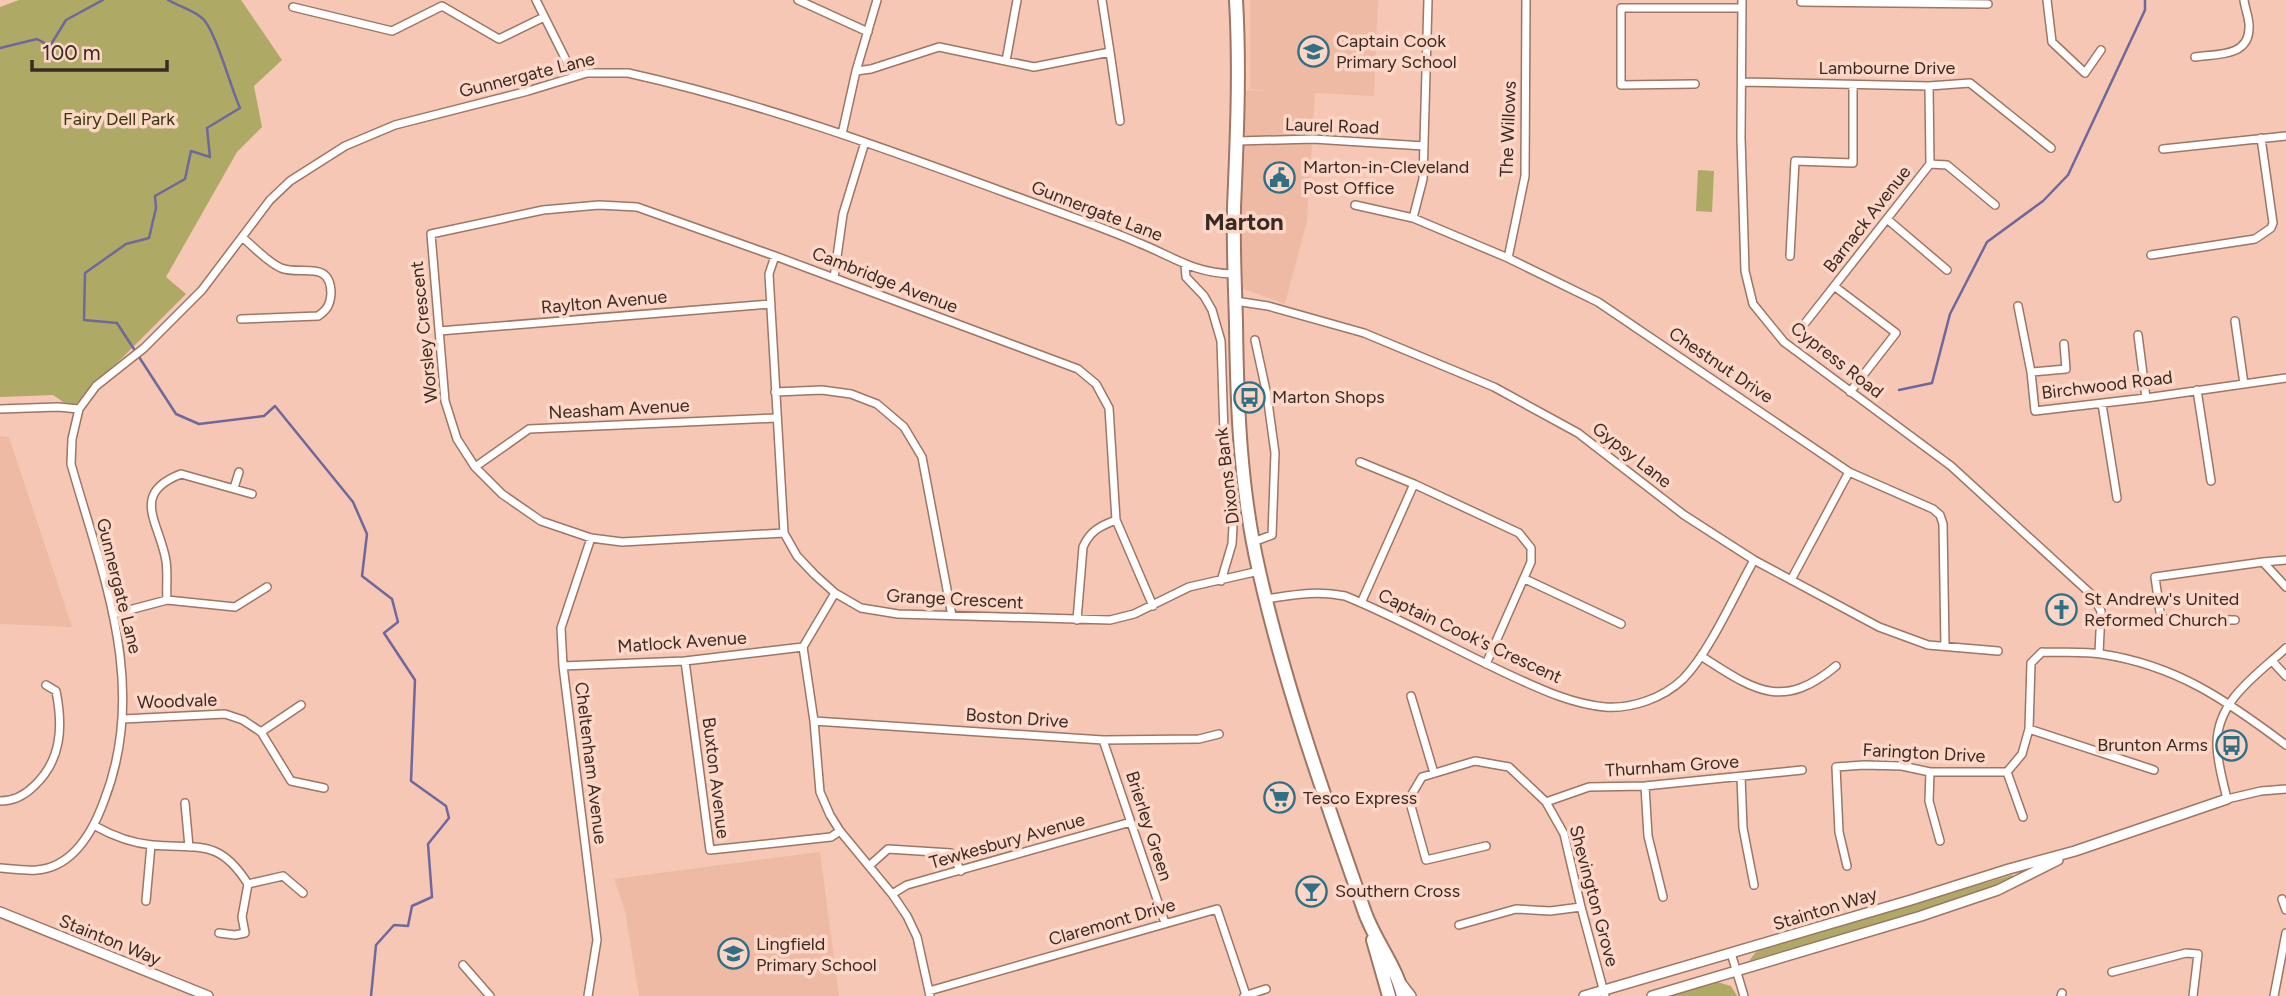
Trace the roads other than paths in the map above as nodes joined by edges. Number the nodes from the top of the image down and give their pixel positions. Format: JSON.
{"nodes":[{"id":1,"x":536,"y":0,"type":"edge"},
{"id":2,"x":798,"y":0,"type":"edge"},
{"id":3,"x":877,"y":0,"type":"edge"},
{"id":4,"x":1017,"y":0,"type":"edge"},
{"id":5,"x":1102,"y":0,"type":"edge"},
{"id":6,"x":1236,"y":0,"type":"edge"},
{"id":7,"x":1428,"y":0,"type":"edge"},
{"id":8,"x":1526,"y":0,"type":"edge"},
{"id":9,"x":2047,"y":0,"type":"edge"},
{"id":10,"x":2244,"y":0,"type":"edge"},
{"id":11,"x":1880,"y":1,"type":"edge"},
{"id":12,"x":1801,"y":2,"type":"edge"},
{"id":13,"x":1742,"y":4,"type":"edge"},
{"id":14,"x":1989,"y":4,"type":"dead end"},
{"id":15,"x":293,"y":7,"type":"dead end"},
{"id":16,"x":544,"y":17,"type":"junction"},
{"id":17,"x":868,"y":32,"type":"junction"},
{"id":18,"x":2101,"y":50,"type":"dead end"},
{"id":19,"x":1110,"y":52,"type":"junction"},
{"id":20,"x":2195,"y":57,"type":"dead end"},
{"id":21,"x":1006,"y":61,"type":"junction"},
{"id":22,"x":856,"y":71,"type":"junction"},
{"id":23,"x":574,"y":76,"type":"junction"},
{"id":24,"x":1742,"y":82,"type":"junction"},
{"id":25,"x":1695,"y":85,"type":"dead end"},
{"id":26,"x":1853,"y":85,"type":"junction"},
{"id":27,"x":1929,"y":86,"type":"junction"},
{"id":28,"x":1120,"y":121,"type":"dead end"},
{"id":29,"x":842,"y":134,"type":"junction"},
{"id":30,"x":2286,"y":136,"type":"edge"},
{"id":31,"x":2261,"y":138,"type":"junction"},
{"id":32,"x":1238,"y":141,"type":"junction"},
{"id":33,"x":865,"y":142,"type":"junction"},
{"id":34,"x":1424,"y":146,"type":"junction"},
{"id":35,"x":2051,"y":148,"type":"dead end"},
{"id":36,"x":2163,"y":149,"type":"dead end"},
{"id":37,"x":1930,"y":164,"type":"junction"},
{"id":38,"x":1355,"y":205,"type":"dead end"},
{"id":39,"x":1995,"y":205,"type":"dead end"},
{"id":40,"x":1413,"y":218,"type":"junction"},
{"id":41,"x":1887,"y":219,"type":"junction"},
{"id":42,"x":431,"y":234,"type":"joint"},
{"id":43,"x":242,"y":237,"type":"junction"},
{"id":44,"x":2151,"y":255,"type":"dead end"},
{"id":45,"x":775,"y":256,"type":"junction"},
{"id":46,"x":1790,"y":256,"type":"dead end"},
{"id":47,"x":1508,"y":258,"type":"junction"},
{"id":48,"x":1185,"y":265,"type":"junction"},
{"id":49,"x":1947,"y":270,"type":"dead end"},
{"id":50,"x":1233,"y":274,"type":"junction"},
{"id":51,"x":834,"y":278,"type":"junction"},
{"id":52,"x":1834,"y":286,"type":"junction"},
{"id":53,"x":1235,"y":302,"type":"junction"},
{"id":54,"x":771,"y":304,"type":"junction"},
{"id":55,"x":2018,"y":306,"type":"dead end"},
{"id":56,"x":241,"y":319,"type":"dead end"},
{"id":57,"x":2235,"y":321,"type":"dead end"},
{"id":58,"x":1806,"y":322,"type":"dead end"},
{"id":59,"x":439,"y":331,"type":"junction"},
{"id":60,"x":2138,"y":335,"type":"dead end"},
{"id":61,"x":2064,"y":344,"type":"dead end"},
{"id":62,"x":1245,"y":345,"type":"dead end"},
{"id":63,"x":2031,"y":372,"type":"junction"},
{"id":64,"x":2286,"y":378,"type":"edge"},
{"id":65,"x":2244,"y":384,"type":"junction"},
{"id":66,"x":2197,"y":390,"type":"junction"},
{"id":67,"x":1850,"y":392,"type":"junction"},
{"id":68,"x":775,"y":393,"type":"junction"},
{"id":69,"x":2147,"y":398,"type":"junction"},
{"id":70,"x":2102,"y":404,"type":"junction"},
{"id":71,"x":0,"y":409,"type":"edge"},
{"id":72,"x":79,"y":409,"type":"junction"},
{"id":73,"x":776,"y":418,"type":"junction"},
{"id":74,"x":1360,"y":462,"type":"dead end"},
{"id":75,"x":475,"y":467,"type":"junction"},
{"id":76,"x":239,"y":472,"type":"dead end"},
{"id":77,"x":1849,"y":472,"type":"junction"},
{"id":78,"x":2211,"y":481,"type":"dead end"},
{"id":79,"x":1414,"y":484,"type":"junction"},
{"id":80,"x":234,"y":488,"type":"junction"},
{"id":81,"x":252,"y":494,"type":"dead end"},
{"id":82,"x":2117,"y":498,"type":"dead end"},
{"id":83,"x":1116,"y":520,"type":"junction"},
{"id":84,"x":784,"y":533,"type":"junction"},
{"id":85,"x":591,"y":538,"type":"junction"},
{"id":86,"x":1253,"y":542,"type":"junction"},
{"id":87,"x":2286,"y":559,"type":"edge"},
{"id":88,"x":1754,"y":560,"type":"junction"},
{"id":89,"x":2263,"y":562,"type":"junction"},
{"id":90,"x":1259,"y":571,"type":"junction"},
{"id":91,"x":1525,"y":579,"type":"junction"},
{"id":92,"x":1791,"y":580,"type":"junction"},
{"id":93,"x":1221,"y":581,"type":"junction"},
{"id":94,"x":267,"y":587,"type":"dead end"},
{"id":95,"x":2286,"y":587,"type":"edge"},
{"id":96,"x":835,"y":593,"type":"junction"},
{"id":97,"x":1266,"y":599,"type":"junction"},
{"id":98,"x":167,"y":600,"type":"junction"},
{"id":99,"x":1361,"y":603,"type":"junction"},
{"id":100,"x":1153,"y":606,"type":"junction"},
{"id":101,"x":114,"y":614,"type":"junction"},
{"id":102,"x":952,"y":616,"type":"junction"},
{"id":103,"x":1077,"y":620,"type":"junction"},
{"id":104,"x":2235,"y":620,"type":"dead end"},
{"id":105,"x":1621,"y":624,"type":"dead end"},
{"id":106,"x":1945,"y":646,"type":"junction"},
{"id":107,"x":803,"y":647,"type":"junction"},
{"id":108,"x":2286,"y":648,"type":"edge"},
{"id":109,"x":1998,"y":651,"type":"dead end"},
{"id":110,"x":2099,"y":653,"type":"junction"},
{"id":111,"x":1701,"y":656,"type":"junction"},
{"id":112,"x":685,"y":661,"type":"junction"},
{"id":113,"x":2272,"y":661,"type":"junction"},
{"id":114,"x":1486,"y":664,"type":"junction"},
{"id":115,"x":563,"y":666,"type":"junction"},
{"id":116,"x":1836,"y":666,"type":"dead end"},
{"id":117,"x":2286,"y":676,"type":"edge"},
{"id":118,"x":46,"y":685,"type":"dead end"},
{"id":119,"x":1410,"y":696,"type":"dead end"},
{"id":120,"x":2228,"y":704,"type":"junction"},
{"id":121,"x":301,"y":705,"type":"dead end"},
{"id":122,"x":123,"y":719,"type":"junction"},
{"id":123,"x":814,"y":721,"type":"junction"},
{"id":124,"x":2029,"y":729,"type":"junction"},
{"id":125,"x":261,"y":732,"type":"junction"},
{"id":126,"x":1219,"y":734,"type":"dead end"},
{"id":127,"x":1103,"y":740,"type":"junction"},
{"id":128,"x":2286,"y":745,"type":"edge"},
{"id":129,"x":1802,"y":770,"type":"dead end"},
{"id":130,"x":2154,"y":770,"type":"dead end"},
{"id":131,"x":1930,"y":772,"type":"junction"},
{"id":132,"x":2007,"y":772,"type":"junction"},
{"id":133,"x":1434,"y":774,"type":"junction"},
{"id":134,"x":1741,"y":777,"type":"junction"},
{"id":135,"x":1645,"y":786,"type":"junction"},
{"id":136,"x":324,"y":788,"type":"dead end"},
{"id":137,"x":2286,"y":789,"type":"edge"},
{"id":138,"x":2227,"y":799,"type":"junction"},
{"id":139,"x":0,"y":801,"type":"edge"},
{"id":140,"x":1546,"y":802,"type":"junction"},
{"id":141,"x":186,"y":803,"type":"dead end"},
{"id":142,"x":2023,"y":817,"type":"dead end"},
{"id":143,"x":1131,"y":822,"type":"junction"},
{"id":144,"x":95,"y":826,"type":"junction"},
{"id":145,"x":841,"y":831,"type":"junction"},
{"id":146,"x":1940,"y":841,"type":"dead end"},
{"id":147,"x":151,"y":845,"type":"junction"},
{"id":148,"x":1486,"y":846,"type":"dead end"},
{"id":149,"x":189,"y":847,"type":"junction"},
{"id":150,"x":2076,"y":851,"type":"junction"},
{"id":151,"x":869,"y":866,"type":"junction"},
{"id":152,"x":1847,"y":866,"type":"dead end"},
{"id":153,"x":0,"y":868,"type":"edge"},
{"id":154,"x":961,"y":871,"type":"junction"},
{"id":155,"x":248,"y":884,"type":"junction"},
{"id":156,"x":1754,"y":885,"type":"dead end"},
{"id":157,"x":303,"y":893,"type":"dead end"},
{"id":158,"x":892,"y":894,"type":"junction"},
{"id":159,"x":1663,"y":897,"type":"dead end"},
{"id":160,"x":2282,"y":899,"type":"dead end"},
{"id":161,"x":146,"y":901,"type":"dead end"},
{"id":162,"x":1581,"y":907,"type":"junction"},
{"id":163,"x":2286,"y":910,"type":"edge"},
{"id":164,"x":0,"y":912,"type":"edge"},
{"id":165,"x":1165,"y":923,"type":"junction"},
{"id":166,"x":1459,"y":925,"type":"dead end"},
{"id":167,"x":1371,"y":930,"type":"junction"},
{"id":168,"x":219,"y":933,"type":"dead end"},
{"id":169,"x":2286,"y":933,"type":"edge"},
{"id":170,"x":1731,"y":953,"type":"junction"},
{"id":171,"x":463,"y":965,"type":"dead end"},
{"id":172,"x":1737,"y":972,"type":"junction"},
{"id":173,"x":2112,"y":972,"type":"dead end"},
{"id":174,"x":1400,"y":982,"type":"junction"},
{"id":175,"x":1266,"y":989,"type":"dead end"},
{"id":176,"x":1604,"y":993,"type":"edge"},
{"id":177,"x":929,"y":994,"type":"edge"},
{"id":178,"x":208,"y":996,"type":"edge"},
{"id":179,"x":489,"y":996,"type":"edge"},
{"id":180,"x":588,"y":996,"type":"edge"},
{"id":181,"x":1245,"y":996,"type":"edge"},
{"id":182,"x":1389,"y":996,"type":"edge"},
{"id":183,"x":1403,"y":996,"type":"edge"},
{"id":184,"x":1411,"y":996,"type":"edge"},
{"id":185,"x":1584,"y":996,"type":"edge"},
{"id":186,"x":1653,"y":996,"type":"edge"},
{"id":187,"x":1744,"y":996,"type":"edge"},
{"id":188,"x":2193,"y":996,"type":"edge"},
{"id":189,"x":2274,"y":996,"type":"edge"}],
"edges":[{"from":1,"to":16,"type":"street"},
{"from":2,"to":17,"type":"street"},
{"from":3,"to":17,"type":"street"},
{"from":4,"to":21,"type":"street"},
{"from":5,"to":19,"type":"street"},
{"from":6,"to":32,"type":"highway","name":"Dixons Bank"},
{"from":7,"to":34,"type":"street"},
{"from":8,"to":47,"type":"street","name":"The Willows"},
{"from":9,"to":18,"type":"street"},
{"from":10,"to":20,"type":"street"},
{"from":11,"to":12,"type":"street"},
{"from":11,"to":14,"type":"street"},
{"from":13,"to":24,"type":"street","name":"Cypress Road"},
{"from":13,"to":25,"type":"street"},
{"from":15,"to":16,"type":"street"},
{"from":16,"to":23,"type":"street"},
{"from":17,"to":22,"type":"street"},
{"from":19,"to":21,"type":"street"},
{"from":19,"to":28,"type":"street"},
{"from":21,"to":22,"type":"street"},
{"from":22,"to":29,"type":"street"},
{"from":23,"to":29,"type":"street","name":"Gunnergate Lane"},
{"from":23,"to":43,"type":"street","name":"Gunnergate Lane"},
{"from":24,"to":26,"type":"street","name":"Lambourne Drive"},
{"from":24,"to":67,"type":"street","name":"Cypress Road"},
{"from":26,"to":27,"type":"street","name":"Lambourne Drive"},
{"from":26,"to":46,"type":"street"},
{"from":27,"to":35,"type":"street","name":"Lambourne Drive"},
{"from":27,"to":37,"type":"street","name":"Barnack Avenue"},
{"from":29,"to":33,"type":"street","name":"Gunnergate Lane"},
{"from":30,"to":31,"type":"street"},
{"from":31,"to":36,"type":"street"},
{"from":31,"to":44,"type":"street"},
{"from":32,"to":34,"type":"street","name":"Laurel Road"},
{"from":32,"to":50,"type":"highway","name":"Dixons Bank"},
{"from":33,"to":48,"type":"street","name":"Gunnergate Lane"},
{"from":33,"to":51,"type":"street"},
{"from":34,"to":40,"type":"street"},
{"from":37,"to":39,"type":"street"},
{"from":37,"to":41,"type":"street","name":"Barnack Avenue"},
{"from":38,"to":40,"type":"street","name":"Chestnut Drive"},
{"from":40,"to":47,"type":"street","name":"Chestnut Drive"},
{"from":41,"to":49,"type":"street"},
{"from":41,"to":52,"type":"street","name":"Barnack Avenue"},
{"from":42,"to":45,"type":"street","name":"Cambridge Avenue"},
{"from":42,"to":59,"type":"street","name":"Worsley Crescent"},
{"from":43,"to":56,"type":"street"},
{"from":43,"to":72,"type":"street","name":"Gunnergate Lane"},
{"from":45,"to":51,"type":"street","name":"Cambridge Avenue"},
{"from":45,"to":54,"type":"street","name":"Grange Crescent"},
{"from":47,"to":77,"type":"street","name":"Chestnut Drive"},
{"from":48,"to":50,"type":"street","name":"Gunnergate Lane"},
{"from":48,"to":93,"type":"street"},
{"from":50,"to":53,"type":"highway","name":"Dixons Bank"},
{"from":51,"to":83,"type":"street","name":"Cambridge Avenue"},
{"from":52,"to":58,"type":"street","name":"Barnack Avenue"},
{"from":52,"to":67,"type":"street"},
{"from":53,"to":86,"type":"highway","name":"Dixons Bank"},
{"from":53,"to":88,"type":"street","name":"Gypsy Lane"},
{"from":54,"to":59,"type":"street","name":"Raylton Avenue"},
{"from":54,"to":68,"type":"street","name":"Grange Crescent"},
{"from":55,"to":63,"type":"street","name":"Birchwood Road"},
{"from":57,"to":65,"type":"street"},
{"from":59,"to":75,"type":"street","name":"Worsley Crescent"},
{"from":60,"to":69,"type":"street"},
{"from":61,"to":63,"type":"street"},
{"from":62,"to":86,"type":"street"},
{"from":63,"to":70,"type":"street","name":"Birchwood Road"},
{"from":64,"to":65,"type":"street","name":"Birchwood Road"},
{"from":65,"to":66,"type":"street","name":"Birchwood Road"},
{"from":66,"to":69,"type":"street","name":"Birchwood Road"},
{"from":66,"to":78,"type":"street"},
{"from":67,"to":110,"type":"street","name":"Cypress Road"},
{"from":68,"to":73,"type":"street","name":"Grange Crescent"},
{"from":68,"to":102,"type":"street"},
{"from":69,"to":70,"type":"street","name":"Birchwood Road"},
{"from":70,"to":82,"type":"street"},
{"from":71,"to":72,"type":"street"},
{"from":72,"to":101,"type":"street","name":"Gunnergate Lane"},
{"from":73,"to":75,"type":"street","name":"Neasham Avenue"},
{"from":73,"to":84,"type":"street","name":"Grange Crescent"},
{"from":74,"to":79,"type":"street"},
{"from":75,"to":85,"type":"street","name":"Worsley Crescent"},
{"from":76,"to":80,"type":"street"},
{"from":77,"to":92,"type":"street"},
{"from":77,"to":106,"type":"street","name":"Chestnut Drive"},
{"from":79,"to":91,"type":"street"},
{"from":79,"to":99,"type":"street"},
{"from":80,"to":81,"type":"street"},
{"from":80,"to":98,"type":"street"},
{"from":83,"to":100,"type":"street","name":"Cambridge Avenue"},
{"from":83,"to":103,"type":"street"},
{"from":84,"to":85,"type":"street","name":"Worsley Crescent"},
{"from":84,"to":96,"type":"street","name":"Grange Crescent"},
{"from":85,"to":115,"type":"street","name":"Cheltenham Avenue"},
{"from":86,"to":90,"type":"highway","name":"Dixons Bank"},
{"from":87,"to":89,"type":"street"},
{"from":88,"to":92,"type":"street","name":"Gypsy Lane"},
{"from":88,"to":111,"type":"street","name":"Captain Cook's Crescent"},
{"from":89,"to":95,"type":"street"},
{"from":89,"to":104,"type":"street"},
{"from":90,"to":93,"type":"street","name":"Grange Crescent"},
{"from":90,"to":97,"type":"highway","name":"Dixons Bank"},
{"from":91,"to":105,"type":"street"},
{"from":91,"to":114,"type":"street"},
{"from":92,"to":106,"type":"street","name":"Gypsy Lane"},
{"from":93,"to":100,"type":"street","name":"Grange Crescent"},
{"from":94,"to":98,"type":"street"},
{"from":96,"to":102,"type":"street","name":"Grange Crescent"},
{"from":96,"to":107,"type":"street"},
{"from":97,"to":99,"type":"street","name":"Captain Cook's Crescent"},
{"from":97,"to":167,"type":"highway","name":"Dixons Bank"},
{"from":98,"to":101,"type":"street"},
{"from":99,"to":114,"type":"street","name":"Captain Cook's Crescent"},
{"from":100,"to":103,"type":"street","name":"Grange Crescent"},
{"from":101,"to":122,"type":"street","name":"Gunnergate Lane"},
{"from":102,"to":103,"type":"street","name":"Grange Crescent"},
{"from":106,"to":109,"type":"street","name":"Gypsy Lane"},
{"from":107,"to":112,"type":"street","name":"Matlock Avenue"},
{"from":107,"to":123,"type":"street"},
{"from":108,"to":113,"type":"street"},
{"from":110,"to":120,"type":"street"},
{"from":110,"to":124,"type":"street","name":"Farington Drive"},
{"from":111,"to":114,"type":"street","name":"Captain Cook's Crescent"},
{"from":111,"to":116,"type":"street"},
{"from":112,"to":115,"type":"street","name":"Matlock Avenue"},
{"from":112,"to":145,"type":"street","name":"Buxton Avenue"},
{"from":113,"to":117,"type":"street"},
{"from":113,"to":120,"type":"street"},
{"from":115,"to":180,"type":"street","name":"Cheltenham Avenue"},
{"from":118,"to":139,"type":"street"},
{"from":119,"to":133,"type":"street"},
{"from":120,"to":128,"type":"street"},
{"from":120,"to":138,"type":"street"},
{"from":121,"to":125,"type":"street"},
{"from":122,"to":125,"type":"street","name":"Woodvale"},
{"from":122,"to":144,"type":"street","name":"Gunnergate Lane"},
{"from":123,"to":127,"type":"street","name":"Boston Drive"},
{"from":123,"to":145,"type":"street"},
{"from":124,"to":130,"type":"street"},
{"from":124,"to":132,"type":"street","name":"Farington Drive"},
{"from":125,"to":136,"type":"street"},
{"from":126,"to":127,"type":"street","name":"Boston Drive"},
{"from":127,"to":143,"type":"street","name":"Brierley Green"},
{"from":129,"to":134,"type":"street","name":"Thurnham Grove"},
{"from":131,"to":132,"type":"street","name":"Farington Drive"},
{"from":131,"to":146,"type":"street"},
{"from":131,"to":152,"type":"street","name":"Farington Drive"},
{"from":132,"to":142,"type":"street"},
{"from":133,"to":140,"type":"street","name":"Shevington Grove"},
{"from":133,"to":148,"type":"street","name":"Shevington Grove"},
{"from":134,"to":135,"type":"street","name":"Thurnham Grove"},
{"from":134,"to":156,"type":"street"},
{"from":135,"to":140,"type":"street","name":"Thurnham Grove"},
{"from":135,"to":159,"type":"street"},
{"from":137,"to":138,"type":"street"},
{"from":138,"to":150,"type":"street","name":"Stainton Way"},
{"from":140,"to":162,"type":"street","name":"Shevington Grove"},
{"from":141,"to":149,"type":"street"},
{"from":143,"to":154,"type":"street","name":"Tewkesbury Avenue"},
{"from":143,"to":165,"type":"street","name":"Brierley Green"},
{"from":144,"to":147,"type":"street"},
{"from":144,"to":153,"type":"street","name":"Gunnergate Lane"},
{"from":145,"to":151,"type":"street"},
{"from":147,"to":149,"type":"street"},
{"from":147,"to":161,"type":"street"},
{"from":149,"to":155,"type":"street"},
{"from":150,"to":170,"type":"street","name":"Stainton Way"},
{"from":150,"to":172,"type":"street","name":"Stainton Way"},
{"from":151,"to":154,"type":"street"},
{"from":151,"to":158,"type":"street"},
{"from":154,"to":158,"type":"street","name":"Tewkesbury Avenue"},
{"from":155,"to":157,"type":"street"},
{"from":155,"to":168,"type":"street"},
{"from":158,"to":177,"type":"street"},
{"from":160,"to":163,"type":"street"},
{"from":162,"to":166,"type":"street"},
{"from":162,"to":176,"type":"street","name":"Shevington Grove"},
{"from":164,"to":178,"type":"street","name":"Stainton Way"},
{"from":165,"to":177,"type":"street","name":"Claremont Drive"},
{"from":165,"to":181,"type":"street","name":"Claremont Drive"},
{"from":167,"to":174,"type":"highway","name":"Dixons Bank"},
{"from":167,"to":182,"type":"highway","name":"Dixons Bank"},
{"from":169,"to":189,"type":"street"},
{"from":170,"to":172,"type":"street"},
{"from":170,"to":176,"type":"street","name":"Stainton Way"},
{"from":171,"to":179,"type":"street"},
{"from":172,"to":186,"type":"street","name":"Stainton Way"},
{"from":172,"to":187,"type":"street"},
{"from":173,"to":188,"type":"street"},
{"from":174,"to":183,"type":"highway","name":"Dixons Bank"},
{"from":174,"to":184,"type":"street"},
{"from":175,"to":181,"type":"street"},
{"from":176,"to":185,"type":"street","name":"Stainton Way"}]}
